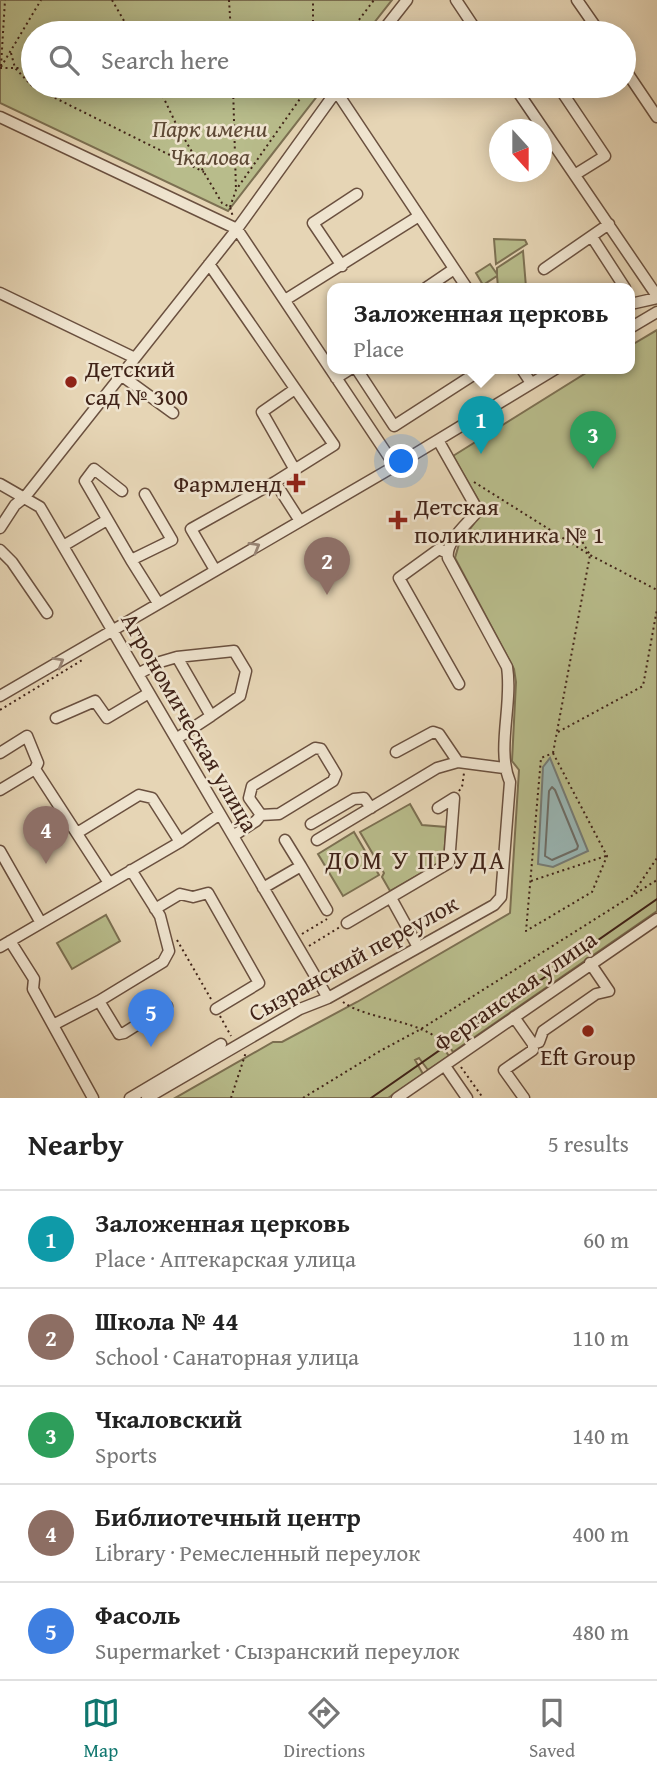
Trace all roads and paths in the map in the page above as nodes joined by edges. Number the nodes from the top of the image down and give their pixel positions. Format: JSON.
{"nodes":[{"id":1,"x":5,"y":0,"type":"edge"},
{"id":2,"x":41,"y":0,"type":"edge"},
{"id":3,"x":112,"y":0,"type":"edge"},
{"id":4,"x":229,"y":0,"type":"edge"},
{"id":5,"x":313,"y":0,"type":"edge"},
{"id":6,"x":374,"y":0,"type":"edge"},
{"id":7,"x":407,"y":0,"type":"edge"},
{"id":8,"x":456,"y":0,"type":"edge"},
{"id":9,"x":577,"y":0,"type":"edge"},
{"id":10,"x":29,"y":21,"type":"edge"},
{"id":11,"x":124,"y":21,"type":"edge"},
{"id":12,"x":230,"y":21,"type":"edge"},
{"id":13,"x":313,"y":21,"type":"edge"},
{"id":14,"x":358,"y":21,"type":"edge"},
{"id":15,"x":390,"y":21,"type":"edge"},
{"id":16,"x":470,"y":21,"type":"edge"},
{"id":17,"x":592,"y":21,"type":"edge"},
{"id":18,"x":21,"y":35,"type":"edge"},
{"id":19,"x":11,"y":53,"type":"junction"},
{"id":20,"x":1,"y":68,"type":"edge"},
{"id":21,"x":15,"y":68,"type":"junction"},
{"id":22,"x":21,"y":68,"type":"edge"},
{"id":23,"x":21,"y":74,"type":"edge"},
{"id":24,"x":636,"y":86,"type":"edge"},
{"id":25,"x":55,"y":98,"type":"edge"},
{"id":26,"x":164,"y":98,"type":"edge"},
{"id":27,"x":233,"y":98,"type":"edge"},
{"id":28,"x":301,"y":98,"type":"edge"},
{"id":29,"x":332,"y":98,"type":"edge"},
{"id":30,"x":344,"y":98,"type":"edge"},
{"id":31,"x":522,"y":98,"type":"edge"},
{"id":32,"x":566,"y":98,"type":"edge"},
{"id":33,"x":0,"y":117,"type":"edge"},
{"id":34,"x":657,"y":117,"type":"edge"},
{"id":35,"x":204,"y":172,"type":"junction"},
{"id":36,"x":576,"y":174,"type":"junction"},
{"id":37,"x":236,"y":190,"type":"junction"},
{"id":38,"x":357,"y":194,"type":"dead end"},
{"id":39,"x":230,"y":207,"type":"junction"},
{"id":40,"x":419,"y":216,"type":"junction"},
{"id":41,"x":609,"y":224,"type":"junction"},
{"id":42,"x":237,"y":229,"type":"junction"},
{"id":43,"x":592,"y":237,"type":"junction"},
{"id":44,"x":209,"y":264,"type":"junction"},
{"id":45,"x":342,"y":266,"type":"junction"},
{"id":46,"x":454,"y":269,"type":"junction"},
{"id":47,"x":544,"y":269,"type":"dead end"},
{"id":48,"x":433,"y":283,"type":"edge"},
{"id":49,"x":464,"y":283,"type":"edge"},
{"id":50,"x":622,"y":283,"type":"edge"},
{"id":51,"x":0,"y":293,"type":"edge"},
{"id":52,"x":657,"y":297,"type":"edge"},
{"id":53,"x":285,"y":300,"type":"junction"},
{"id":54,"x":635,"y":301,"type":"edge"},
{"id":55,"x":657,"y":312,"type":"edge"},
{"id":56,"x":635,"y":325,"type":"edge"},
{"id":57,"x":135,"y":358,"type":"junction"},
{"id":58,"x":327,"y":364,"type":"edge"},
{"id":59,"x":333,"y":374,"type":"edge"},
{"id":60,"x":343,"y":374,"type":"edge"},
{"id":61,"x":358,"y":374,"type":"edge"},
{"id":62,"x":475,"y":374,"type":"edge"},
{"id":63,"x":525,"y":374,"type":"edge"},
{"id":64,"x":547,"y":374,"type":"edge"},
{"id":65,"x":122,"y":376,"type":"junction"},
{"id":66,"x":336,"y":378,"type":"junction"},
{"id":67,"x":531,"y":383,"type":"junction"},
{"id":68,"x":295,"y":390,"type":"junction"},
{"id":69,"x":173,"y":413,"type":"dead end"},
{"id":70,"x":438,"y":440,"type":"junction"},
{"id":71,"x":396,"y":466,"type":"junction"},
{"id":72,"x":454,"y":469,"type":"junction"},
{"id":73,"x":295,"y":470,"type":"junction"},
{"id":74,"x":275,"y":482,"type":"junction"},
{"id":75,"x":0,"y":484,"type":"edge"},
{"id":76,"x":122,"y":491,"type":"dead end"},
{"id":77,"x":145,"y":494,"type":"dead end"},
{"id":78,"x":25,"y":497,"type":"junction"},
{"id":79,"x":107,"y":520,"type":"junction"},
{"id":80,"x":300,"y":521,"type":"junction"},
{"id":81,"x":0,"y":528,"type":"edge"},
{"id":82,"x":579,"y":536,"type":"dead end"},
{"id":83,"x":63,"y":546,"type":"junction"},
{"id":84,"x":0,"y":550,"type":"edge"},
{"id":85,"x":447,"y":553,"type":"junction"},
{"id":86,"x":590,"y":555,"type":"junction"},
{"id":87,"x":131,"y":560,"type":"junction"},
{"id":88,"x":215,"y":570,"type":"junction"},
{"id":89,"x":657,"y":590,"type":"edge"},
{"id":90,"x":158,"y":603,"type":"junction"},
{"id":91,"x":657,"y":610,"type":"edge"},
{"id":92,"x":47,"y":613,"type":"dead end"},
{"id":93,"x":113,"y":632,"type":"junction"},
{"id":94,"x":177,"y":657,"type":"junction"},
{"id":95,"x":85,"y":659,"type":"dead end"},
{"id":96,"x":138,"y":674,"type":"junction"},
{"id":97,"x":459,"y":684,"type":"dead end"},
{"id":98,"x":149,"y":693,"type":"junction"},
{"id":99,"x":0,"y":696,"type":"edge"},
{"id":100,"x":0,"y":710,"type":"edge"},
{"id":101,"x":211,"y":716,"type":"junction"},
{"id":102,"x":56,"y":718,"type":"dead end"},
{"id":103,"x":557,"y":733,"type":"junction"},
{"id":104,"x":176,"y":739,"type":"junction"},
{"id":105,"x":396,"y":752,"type":"dead end"},
{"id":106,"x":553,"y":752,"type":"junction"},
{"id":107,"x":0,"y":753,"type":"edge"},
{"id":108,"x":461,"y":763,"type":"junction"},
{"id":109,"x":505,"y":768,"type":"junction"},
{"id":110,"x":35,"y":769,"type":"junction"},
{"id":111,"x":0,"y":790,"type":"edge"},
{"id":112,"x":454,"y":798,"type":"junction"},
{"id":113,"x":371,"y":808,"type":"junction"},
{"id":114,"x":438,"y":808,"type":"dead end"},
{"id":115,"x":220,"y":814,"type":"junction"},
{"id":116,"x":261,"y":815,"type":"junction"},
{"id":117,"x":311,"y":824,"type":"dead end"},
{"id":118,"x":77,"y":833,"type":"junction"},
{"id":119,"x":233,"y":836,"type":"junction"},
{"id":120,"x":285,"y":840,"type":"dead end"},
{"id":121,"x":317,"y":841,"type":"dead end"},
{"id":122,"x":180,"y":842,"type":"junction"},
{"id":123,"x":1,"y":856,"type":"edge"},
{"id":124,"x":607,"y":856,"type":"junction"},
{"id":125,"x":657,"y":858,"type":"edge"},
{"id":126,"x":301,"y":866,"type":"junction"},
{"id":127,"x":131,"y":870,"type":"junction"},
{"id":128,"x":657,"y":880,"type":"edge"},
{"id":129,"x":530,"y":882,"type":"junction"},
{"id":130,"x":109,"y":883,"type":"junction"},
{"id":131,"x":263,"y":888,"type":"junction"},
{"id":132,"x":634,"y":893,"type":"junction"},
{"id":133,"x":391,"y":898,"type":"junction"},
{"id":134,"x":155,"y":909,"type":"junction"},
{"id":135,"x":327,"y":910,"type":"joint"},
{"id":136,"x":657,"y":919,"type":"edge"},
{"id":137,"x":41,"y":923,"type":"junction"},
{"id":138,"x":347,"y":923,"type":"joint"},
{"id":139,"x":301,"y":934,"type":"dead end"},
{"id":140,"x":174,"y":936,"type":"dead end"},
{"id":141,"x":5,"y":944,"type":"edge"},
{"id":142,"x":308,"y":946,"type":"dead end"},
{"id":143,"x":418,"y":947,"type":"junction"},
{"id":144,"x":590,"y":963,"type":"junction"},
{"id":145,"x":331,"y":996,"type":"junction"},
{"id":146,"x":99,"y":1001,"type":"junction"},
{"id":147,"x":167,"y":1006,"type":"dead end"},
{"id":148,"x":216,"y":1009,"type":"junction"},
{"id":149,"x":514,"y":1017,"type":"junction"},
{"id":150,"x":53,"y":1025,"type":"junction"},
{"id":151,"x":421,"y":1029,"type":"junction"},
{"id":152,"x":251,"y":1037,"type":"junction"},
{"id":153,"x":221,"y":1044,"type":"dead end"},
{"id":154,"x":533,"y":1044,"type":"junction"},
{"id":155,"x":236,"y":1046,"type":"junction"},
{"id":156,"x":455,"y":1059,"type":"junction"},
{"id":157,"x":445,"y":1066,"type":"junction"},
{"id":158,"x":93,"y":1098,"type":"edge"},
{"id":159,"x":130,"y":1098,"type":"edge"},
{"id":160,"x":147,"y":1098,"type":"edge"},
{"id":161,"x":231,"y":1098,"type":"edge"},
{"id":162,"x":303,"y":1098,"type":"edge"},
{"id":163,"x":397,"y":1098,"type":"edge"},
{"id":164,"x":467,"y":1098,"type":"edge"},
{"id":165,"x":483,"y":1098,"type":"edge"},
{"id":166,"x":524,"y":1098,"type":"edge"}],
"edges":[{"from":1,"to":20,"type":"path"},
{"from":2,"to":10,"type":"path"},
{"from":3,"to":11,"type":"path"},
{"from":4,"to":12,"type":"path"},
{"from":5,"to":13,"type":"path"},
{"from":6,"to":14,"type":"path"},
{"from":7,"to":15,"type":"street"},
{"from":8,"to":16,"type":"street"},
{"from":9,"to":17,"type":"street"},
{"from":18,"to":19,"type":"path"},
{"from":19,"to":20,"type":"path"},
{"from":19,"to":21,"type":"path"},
{"from":20,"to":21,"type":"path"},
{"from":21,"to":22,"type":"path"},
{"from":21,"to":23,"type":"path"},
{"from":24,"to":34,"type":"street"},
{"from":25,"to":35,"type":"path"},
{"from":26,"to":35,"type":"path"},
{"from":27,"to":37,"type":"path"},
{"from":28,"to":37,"type":"path"},
{"from":29,"to":42,"type":"street"},
{"from":30,"to":40,"type":"street"},
{"from":31,"to":36,"type":"street"},
{"from":32,"to":36,"type":"street"},
{"from":33,"to":42,"type":"street"},
{"from":35,"to":39,"type":"path"},
{"from":36,"to":41,"type":"street"},
{"from":37,"to":39,"type":"path"},
{"from":38,"to":45,"type":"street"},
{"from":39,"to":42,"type":"path"},
{"from":40,"to":45,"type":"street"},
{"from":40,"to":46,"type":"street"},
{"from":41,"to":43,"type":"street"},
{"from":41,"to":52,"type":"street"},
{"from":42,"to":44,"type":"street"},
{"from":42,"to":53,"type":"street"},
{"from":43,"to":47,"type":"street"},
{"from":43,"to":50,"type":"street"},
{"from":44,"to":57,"type":"street"},
{"from":44,"to":68,"type":"street"},
{"from":45,"to":53,"type":"street"},
{"from":46,"to":48,"type":"street"},
{"from":46,"to":49,"type":"street"},
{"from":51,"to":57,"type":"street"},
{"from":52,"to":54,"type":"street"},
{"from":53,"to":58,"type":"street"},
{"from":55,"to":56,"type":"street"},
{"from":57,"to":65,"type":"street"},
{"from":59,"to":66,"type":"street"},
{"from":60,"to":66,"type":"street"},
{"from":61,"to":62,"type":"street"},
{"from":63,"to":67,"type":"street"},
{"from":64,"to":67,"type":"street"},
{"from":65,"to":69,"type":"street"},
{"from":65,"to":78,"type":"street"},
{"from":66,"to":71,"type":"street"},
{"from":67,"to":70,"type":"street"},
{"from":68,"to":73,"type":"street"},
{"from":68,"to":73,"type":"street"},
{"from":70,"to":71,"type":"street"},
{"from":70,"to":72,"type":"street"},
{"from":71,"to":80,"type":"street"},
{"from":72,"to":85,"type":"street"},
{"from":72,"to":86,"type":"path"},
{"from":73,"to":74,"type":"street"},
{"from":74,"to":80,"type":"street"},
{"from":74,"to":88,"type":"street"},
{"from":75,"to":78,"type":"street","name":"Агрономическая улица"},
{"from":76,"to":79,"type":"street"},
{"from":77,"to":87,"type":"street"},
{"from":78,"to":81,"type":"street"},
{"from":78,"to":83,"type":"street","name":"Агрономическая улица"},
{"from":79,"to":83,"type":"street"},
{"from":79,"to":87,"type":"street"},
{"from":88,"to":80,"type":"street","one_way":true},
{"from":82,"to":86,"type":"path"},
{"from":83,"to":93,"type":"street","name":"Агрономическая улица"},
{"from":84,"to":92,"type":"street"},
{"from":85,"to":97,"type":"street"},
{"from":85,"to":109,"type":"street"},
{"from":86,"to":89,"type":"path"},
{"from":86,"to":103,"type":"path"},
{"from":87,"to":90,"type":"street"},
{"from":88,"to":90,"type":"street"},
{"from":90,"to":93,"type":"street"},
{"from":91,"to":103,"type":"path"},
{"from":93,"to":96,"type":"street","name":"Агрономическая улица"},
{"from":99,"to":93,"type":"street","one_way":true},
{"from":94,"to":96,"type":"street"},
{"from":94,"to":101,"type":"street"},
{"from":94,"to":101,"type":"street"},
{"from":95,"to":100,"type":"path"},
{"from":96,"to":98,"type":"street","name":"Агрономическая улица"},
{"from":98,"to":102,"type":"street"},
{"from":98,"to":104,"type":"street","name":"Агрономическая улица"},
{"from":101,"to":104,"type":"street"},
{"from":103,"to":106,"type":"path"},
{"from":104,"to":115,"type":"street","name":"Агрономическая улица"},
{"from":105,"to":108,"type":"street"},
{"from":106,"to":124,"type":"path"},
{"from":106,"to":129,"type":"path"},
{"from":107,"to":110,"type":"street"},
{"from":108,"to":109,"type":"street"},
{"from":108,"to":112,"type":"path"},
{"from":108,"to":113,"type":"street"},
{"from":109,"to":143,"type":"street","name":"Сызранский переулок"},
{"from":110,"to":111,"type":"street"},
{"from":110,"to":118,"type":"street"},
{"from":112,"to":114,"type":"street"},
{"from":112,"to":133,"type":"street"},
{"from":113,"to":117,"type":"street"},
{"from":113,"to":121,"type":"street"},
{"from":115,"to":119,"type":"street","name":"Агрономическая улица"},
{"from":115,"to":122,"type":"street"},
{"from":116,"to":116,"type":"street"},
{"from":116,"to":119,"type":"street"},
{"from":118,"to":122,"type":"street"},
{"from":118,"to":130,"type":"street"},
{"from":119,"to":131,"type":"street","name":"Агрономическая улица"},
{"from":120,"to":126,"type":"street"},
{"from":122,"to":127,"type":"street"},
{"from":123,"to":137,"type":"street"},
{"from":124,"to":129,"type":"path"},
{"from":124,"to":129,"type":"path"},
{"from":125,"to":132,"type":"path"},
{"from":126,"to":131,"type":"street"},
{"from":126,"to":135,"type":"street"},
{"from":127,"to":130,"type":"street"},
{"from":127,"to":134,"type":"street"},
{"from":128,"to":132,"type":"path"},
{"from":130,"to":137,"type":"street"},
{"from":131,"to":145,"type":"street","name":"Агрономическая улица"},
{"from":132,"to":151,"type":"path"},
{"from":133,"to":138,"type":"street"},
{"from":133,"to":143,"type":"street"},
{"from":134,"to":146,"type":"street"},
{"from":134,"to":148,"type":"street"},
{"from":135,"to":139,"type":"path"},
{"from":136,"to":144,"type":"street","name":"Ферганская улица"},
{"from":137,"to":141,"type":"street"},
{"from":138,"to":142,"type":"path"},
{"from":140,"to":148,"type":"path"},
{"from":141,"to":150,"type":"street"},
{"from":143,"to":145,"type":"street","name":"Сызранский переулок"},
{"from":144,"to":149,"type":"street","name":"Ферганская улица"},
{"from":144,"to":154,"type":"street"},
{"from":145,"to":151,"type":"path"},
{"from":145,"to":152,"type":"street","name":"Сызранский переулок"},
{"from":146,"to":147,"type":"street"},
{"from":146,"to":150,"type":"street"},
{"from":148,"to":155,"type":"path"},
{"from":149,"to":154,"type":"street"},
{"from":149,"to":156,"type":"street","name":"Ферганская улица"},
{"from":150,"to":158,"type":"street"},
{"from":151,"to":156,"type":"path"},
{"from":151,"to":162,"type":"path"},
{"from":152,"to":155,"type":"street","name":"Сызранский переулок"},
{"from":152,"to":161,"type":"path"},
{"from":153,"to":159,"type":"street"},
{"from":154,"to":166,"type":"street"},
{"from":155,"to":160,"type":"street","name":"Сызранский переулок"},
{"from":156,"to":157,"type":"street","name":"Ферганская улица"},
{"from":156,"to":165,"type":"path"},
{"from":157,"to":163,"type":"street","name":"Ферганская улица"},
{"from":157,"to":164,"type":"street"}]}
